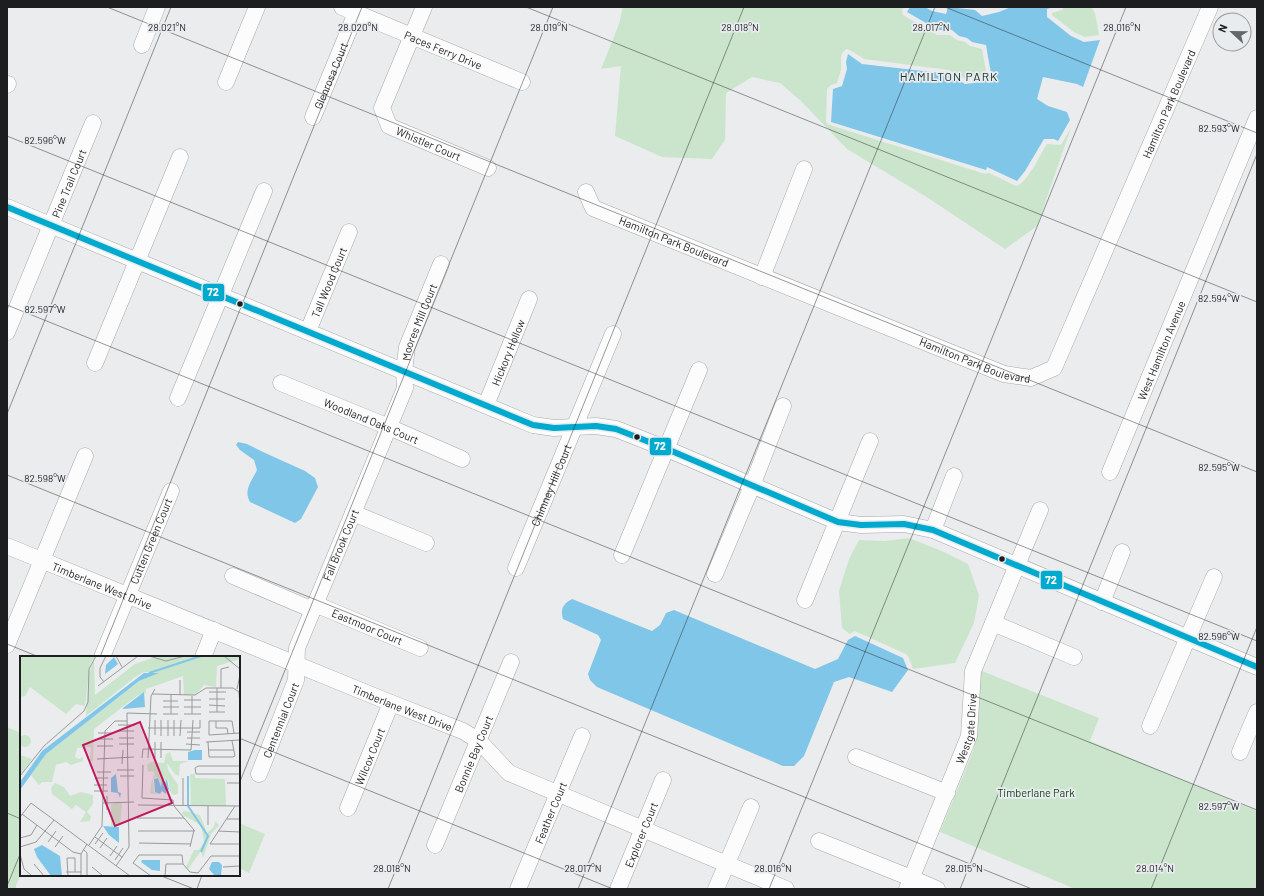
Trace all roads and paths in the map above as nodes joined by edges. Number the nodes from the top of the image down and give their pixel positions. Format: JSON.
{"nodes":[{"id":1,"x":157,"y":7,"type":"edge"},
{"id":2,"x":257,"y":7,"type":"edge"},
{"id":3,"x":424,"y":7,"type":"edge"},
{"id":4,"x":1210,"y":7,"type":"edge"},
{"id":5,"x":349,"y":10,"type":"edge"},
{"id":6,"x":412,"y":36,"type":"junction"},
{"id":7,"x":142,"y":44,"type":"dead end"},
{"id":8,"x":226,"y":82,"type":"dead end"},
{"id":9,"x":522,"y":82,"type":"dead end"},
{"id":10,"x":313,"y":117,"type":"dead end"},
{"id":11,"x":1257,"y":118,"type":"edge"},
{"id":12,"x":93,"y":123,"type":"dead end"},
{"id":13,"x":180,"y":157,"type":"dead end"},
{"id":14,"x":488,"y":168,"type":"dead end"},
{"id":15,"x":804,"y":170,"type":"dead end"},
{"id":16,"x":264,"y":191,"type":"dead end"},
{"id":17,"x":586,"y":192,"type":"dead end"},
{"id":18,"x":7,"y":207,"type":"edge"},
{"id":19,"x":51,"y":225,"type":"junction"},
{"id":20,"x":349,"y":232,"type":"dead end"},
{"id":21,"x":137,"y":261,"type":"junction"},
{"id":22,"x":441,"y":264,"type":"dead end"},
{"id":23,"x":762,"y":277,"type":"junction"},
{"id":24,"x":221,"y":295,"type":"junction"},
{"id":25,"x":529,"y":299,"type":"dead end"},
{"id":26,"x":308,"y":331,"type":"junction"},
{"id":27,"x":7,"y":332,"type":"edge"},
{"id":28,"x":613,"y":334,"type":"dead end"},
{"id":29,"x":95,"y":363,"type":"dead end"},
{"id":30,"x":699,"y":370,"type":"dead end"},
{"id":31,"x":404,"y":371,"type":"junction"},
{"id":32,"x":281,"y":383,"type":"dead end"},
{"id":33,"x":178,"y":398,"type":"dead end"},
{"id":34,"x":486,"y":405,"type":"junction"},
{"id":35,"x":783,"y":406,"type":"dead end"},
{"id":36,"x":389,"y":427,"type":"junction"},
{"id":37,"x":575,"y":427,"type":"junction"},
{"id":38,"x":870,"y":441,"type":"dead end"},
{"id":39,"x":667,"y":449,"type":"junction"},
{"id":40,"x":85,"y":456,"type":"dead end"},
{"id":41,"x":462,"y":459,"type":"dead end"},
{"id":42,"x":1110,"y":472,"type":"dead end"},
{"id":43,"x":954,"y":476,"type":"dead end"},
{"id":44,"x":752,"y":486,"type":"junction"},
{"id":45,"x":171,"y":491,"type":"dead end"},
{"id":46,"x":1040,"y":510,"type":"dead end"},
{"id":47,"x":353,"y":513,"type":"junction"},
{"id":48,"x":838,"y":522,"type":"junction"},
{"id":49,"x":933,"y":530,"type":"junction"},
{"id":50,"x":426,"y":543,"type":"dead end"},
{"id":51,"x":7,"y":546,"type":"edge"},
{"id":52,"x":1122,"y":552,"type":"dead end"},
{"id":53,"x":622,"y":555,"type":"dead end"},
{"id":54,"x":42,"y":560,"type":"junction"},
{"id":55,"x":1017,"y":565,"type":"junction"},
{"id":56,"x":516,"y":568,"type":"dead end"},
{"id":57,"x":715,"y":574,"type":"dead end"},
{"id":58,"x":233,"y":576,"type":"dead end"},
{"id":59,"x":1214,"y":577,"type":"dead end"},
{"id":60,"x":128,"y":595,"type":"junction"},
{"id":61,"x":805,"y":600,"type":"dead end"},
{"id":62,"x":1102,"y":602,"type":"junction"},
{"id":63,"x":314,"y":607,"type":"junction"},
{"id":64,"x":992,"y":623,"type":"junction"},
{"id":65,"x":214,"y":630,"type":"junction"},
{"id":66,"x":1187,"y":638,"type":"junction"},
{"id":67,"x":7,"y":645,"type":"edge"},
{"id":68,"x":420,"y":648,"type":"dead end"},
{"id":69,"x":102,"y":656,"type":"edge"},
{"id":70,"x":203,"y":656,"type":"edge"},
{"id":71,"x":1074,"y":657,"type":"dead end"},
{"id":72,"x":511,"y":662,"type":"dead end"},
{"id":73,"x":297,"y":664,"type":"junction"},
{"id":74,"x":1257,"y":667,"type":"edge"},
{"id":75,"x":391,"y":704,"type":"junction"},
{"id":76,"x":1257,"y":712,"type":"edge"},
{"id":77,"x":1150,"y":726,"type":"dead end"},
{"id":78,"x":582,"y":736,"type":"dead end"},
{"id":79,"x":479,"y":741,"type":"junction"},
{"id":80,"x":1240,"y":752,"type":"dead end"},
{"id":81,"x":856,"y":757,"type":"dead end"},
{"id":82,"x":259,"y":774,"type":"dead end"},
{"id":83,"x":663,"y":780,"type":"dead end"},
{"id":84,"x":947,"y":793,"type":"junction"},
{"id":85,"x":558,"y":794,"type":"junction"},
{"id":86,"x":751,"y":807,"type":"dead end"},
{"id":87,"x":348,"y":808,"type":"dead end"},
{"id":88,"x":642,"y":829,"type":"junction"},
{"id":89,"x":819,"y":841,"type":"dead end"},
{"id":90,"x":435,"y":845,"type":"dead end"},
{"id":91,"x":726,"y":864,"type":"junction"},
{"id":92,"x":909,"y":883,"type":"edge"},
{"id":93,"x":518,"y":889,"type":"edge"},
{"id":94,"x":618,"y":889,"type":"edge"},
{"id":95,"x":716,"y":889,"type":"edge"},
{"id":96,"x":786,"y":889,"type":"edge"},
{"id":97,"x":936,"y":889,"type":"edge"}],
"edges":[{"from":1,"to":7,"type":"street"},
{"from":2,"to":8,"type":"street"},
{"from":3,"to":6,"type":"street"},
{"from":4,"to":23,"type":"street","name":"Hamilton Park Boulevard"},
{"from":5,"to":6,"type":"street","name":"Paces Ferry Drive"},
{"from":5,"to":10,"type":"street","name":"Glenrosa Court"},
{"from":6,"to":9,"type":"street","name":"Paces Ferry Drive"},
{"from":6,"to":14,"type":"street","name":"Whistler Court"},
{"from":11,"to":42,"type":"street","name":"West Hamilton Avenue"},
{"from":12,"to":19,"type":"street","name":"Pine Trail Court"},
{"from":13,"to":21,"type":"street"},
{"from":15,"to":23,"type":"street"},
{"from":16,"to":24,"type":"street"},
{"from":17,"to":23,"type":"street","name":"Hamilton Park Boulevard"},
{"from":18,"to":19,"type":"street"},
{"from":19,"to":21,"type":"street"},
{"from":19,"to":27,"type":"street","name":"Pine Trail Court"},
{"from":20,"to":26,"type":"street","name":"Tall Wood Court"},
{"from":21,"to":24,"type":"street"},
{"from":21,"to":29,"type":"street"},
{"from":22,"to":31,"type":"street","name":"Moores Mill Court"},
{"from":24,"to":26,"type":"street"},
{"from":24,"to":33,"type":"street"},
{"from":25,"to":34,"type":"street","name":"Hickory Hollow"},
{"from":26,"to":31,"type":"street"},
{"from":28,"to":37,"type":"street","name":"Chimney Hill Court"},
{"from":30,"to":39,"type":"street"},
{"from":31,"to":34,"type":"street"},
{"from":31,"to":36,"type":"street","name":"Moores Mill Court"},
{"from":32,"to":36,"type":"street","name":"Woodland Oaks Court"},
{"from":34,"to":37,"type":"street"},
{"from":35,"to":44,"type":"street"},
{"from":36,"to":41,"type":"street","name":"Woodland Oaks Court"},
{"from":36,"to":47,"type":"street","name":"Fall Brook Court"},
{"from":37,"to":39,"type":"street"},
{"from":37,"to":56,"type":"street","name":"Chimney Hill Court"},
{"from":38,"to":48,"type":"street"},
{"from":39,"to":44,"type":"street"},
{"from":39,"to":53,"type":"street"},
{"from":40,"to":54,"type":"street"},
{"from":43,"to":49,"type":"street"},
{"from":44,"to":48,"type":"street"},
{"from":44,"to":57,"type":"street"},
{"from":45,"to":60,"type":"street","name":"Cutten Green Court"},
{"from":46,"to":55,"type":"street","name":"Westgate Drive"},
{"from":47,"to":50,"type":"street"},
{"from":47,"to":63,"type":"street","name":"Fall Brook Court"},
{"from":48,"to":49,"type":"street"},
{"from":48,"to":61,"type":"street"},
{"from":49,"to":55,"type":"street"},
{"from":51,"to":54,"type":"street","name":"Timberlane West Drive"},
{"from":52,"to":62,"type":"street"},
{"from":54,"to":60,"type":"street","name":"Timberlane West Drive"},
{"from":54,"to":67,"type":"street"},
{"from":55,"to":62,"type":"street"},
{"from":55,"to":64,"type":"street","name":"Westgate Drive"},
{"from":58,"to":63,"type":"street","name":"Eastmoor Court"},
{"from":59,"to":66,"type":"street"},
{"from":60,"to":65,"type":"street","name":"Timberlane West Drive"},
{"from":60,"to":69,"type":"street","name":"Cutten Green Court"},
{"from":62,"to":66,"type":"street"},
{"from":63,"to":68,"type":"street","name":"Eastmoor Court"},
{"from":63,"to":73,"type":"street","name":"Fall Brook Court"},
{"from":64,"to":71,"type":"street"},
{"from":64,"to":84,"type":"street","name":"Westgate Drive"},
{"from":65,"to":70,"type":"street"},
{"from":65,"to":73,"type":"street","name":"Timberlane West Drive"},
{"from":66,"to":74,"type":"street"},
{"from":66,"to":77,"type":"street"},
{"from":72,"to":79,"type":"street","name":"Bonnie Bay Court"},
{"from":73,"to":75,"type":"street","name":"Timberlane West Drive"},
{"from":73,"to":82,"type":"street","name":"Centennial Court"},
{"from":75,"to":79,"type":"street","name":"Timberlane West Drive"},
{"from":75,"to":87,"type":"street","name":"Wilcox Court"},
{"from":76,"to":80,"type":"street"},
{"from":78,"to":85,"type":"street","name":"Feather Court"},
{"from":79,"to":85,"type":"street","name":"Timberlane West Drive"},
{"from":79,"to":90,"type":"street","name":"Bonnie Bay Court"},
{"from":81,"to":84,"type":"street"},
{"from":83,"to":88,"type":"street","name":"Explorer Court"},
{"from":84,"to":92,"type":"street","name":"Westgate Drive"},
{"from":85,"to":88,"type":"street","name":"Timberlane West Drive"},
{"from":85,"to":93,"type":"street","name":"Feather Court"},
{"from":86,"to":91,"type":"street"},
{"from":88,"to":91,"type":"street","name":"Timberlane West Drive"},
{"from":88,"to":94,"type":"street","name":"Explorer Court"},
{"from":89,"to":92,"type":"street"},
{"from":91,"to":95,"type":"street"},
{"from":91,"to":96,"type":"street","name":"Timberlane West Drive"},
{"from":92,"to":97,"type":"street"}]}
